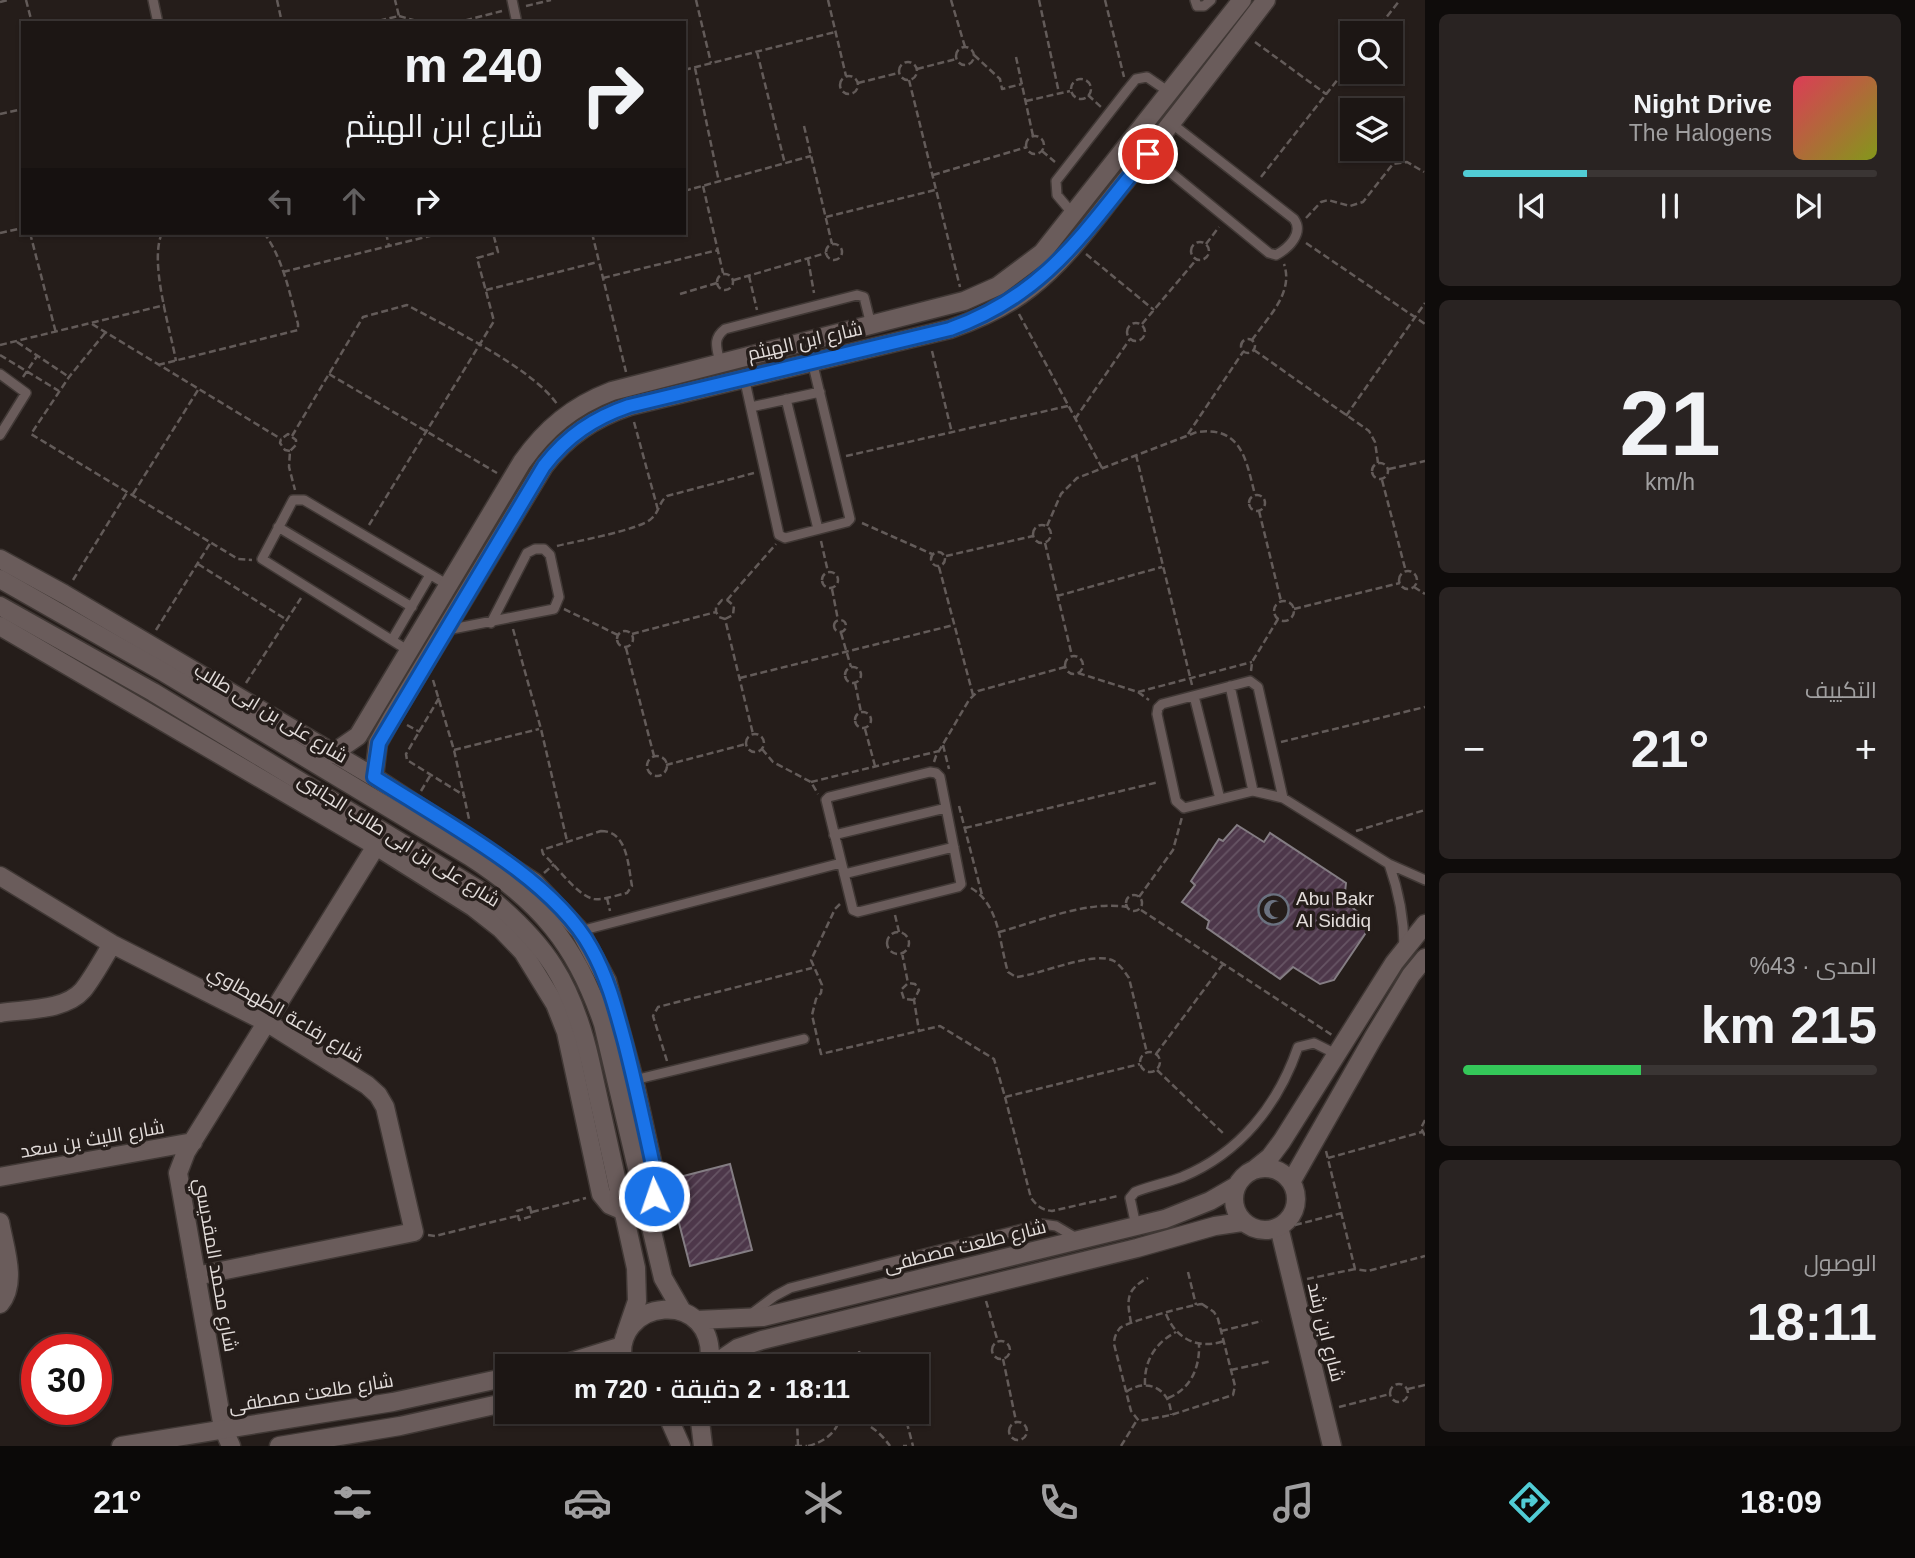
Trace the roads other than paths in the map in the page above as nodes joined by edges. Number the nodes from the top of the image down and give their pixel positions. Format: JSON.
{"nodes":[{"id":1,"x":153,"y":0,"type":"edge"},
{"id":2,"x":512,"y":0,"type":"edge"},
{"id":3,"x":1195,"y":0,"type":"edge"},
{"id":4,"x":1211,"y":0,"type":"edge"},
{"id":5,"x":1242,"y":0,"type":"edge"},
{"id":6,"x":1266,"y":0,"type":"edge"},
{"id":7,"x":158,"y":21,"type":"edge"},
{"id":8,"x":517,"y":21,"type":"edge"},
{"id":9,"x":1169,"y":92,"type":"junction"},
{"id":10,"x":1171,"y":123,"type":"junction"},
{"id":11,"x":1148,"y":154,"type":"junction"},
{"id":12,"x":1073,"y":214,"type":"junction"},
{"id":13,"x":871,"y":325,"type":"junction"},
{"id":14,"x":775,"y":350,"type":"junction"},
{"id":15,"x":812,"y":361,"type":"junction"},
{"id":16,"x":720,"y":363,"type":"junction"},
{"id":17,"x":779,"y":369,"type":"junction"},
{"id":18,"x":0,"y":374,"type":"edge"},
{"id":19,"x":744,"y":377,"type":"junction"},
{"id":20,"x":820,"y":391,"type":"junction"},
{"id":21,"x":786,"y":399,"type":"junction"},
{"id":22,"x":751,"y":407,"type":"junction"},
{"id":23,"x":0,"y":435,"type":"edge"},
{"id":24,"x":278,"y":527,"type":"junction"},
{"id":25,"x":818,"y":529,"type":"junction"},
{"id":26,"x":0,"y":559,"type":"edge"},
{"id":27,"x":430,"y":575,"type":"junction"},
{"id":28,"x":0,"y":579,"type":"edge"},
{"id":29,"x":448,"y":585,"type":"junction"},
{"id":30,"x":0,"y":606,"type":"edge"},
{"id":31,"x":412,"y":607,"type":"junction"},
{"id":32,"x":491,"y":623,"type":"junction"},
{"id":33,"x":0,"y":626,"type":"edge"},
{"id":34,"x":445,"y":630,"type":"junction"},
{"id":35,"x":392,"y":640,"type":"junction"},
{"id":36,"x":408,"y":651,"type":"junction"},
{"id":37,"x":165,"y":673,"type":"junction"},
{"id":38,"x":1230,"y":686,"type":"junction"},
{"id":39,"x":153,"y":692,"type":"junction"},
{"id":40,"x":1194,"y":696,"type":"junction"},
{"id":41,"x":232,"y":704,"type":"junction"},
{"id":42,"x":332,"y":754,"type":"junction"},
{"id":43,"x":374,"y":777,"type":"junction"},
{"id":44,"x":1253,"y":790,"type":"junction"},
{"id":45,"x":1283,"y":798,"type":"junction"},
{"id":46,"x":1220,"y":799,"type":"junction"},
{"id":47,"x":946,"y":808,"type":"junction"},
{"id":48,"x":834,"y":835,"type":"junction"},
{"id":49,"x":380,"y":839,"type":"junction"},
{"id":50,"x":954,"y":847,"type":"junction"},
{"id":51,"x":841,"y":863,"type":"junction"},
{"id":52,"x":1390,"y":864,"type":"junction"},
{"id":53,"x":844,"y":874,"type":"junction"},
{"id":54,"x":0,"y":876,"type":"edge"},
{"id":55,"x":1425,"y":880,"type":"edge"},
{"id":56,"x":1425,"y":924,"type":"edge"},
{"id":57,"x":580,"y":931,"type":"junction"},
{"id":58,"x":112,"y":944,"type":"junction"},
{"id":59,"x":1404,"y":948,"type":"junction"},
{"id":60,"x":1425,"y":958,"type":"edge"},
{"id":61,"x":0,"y":1013,"type":"edge"},
{"id":62,"x":268,"y":1023,"type":"junction"},
{"id":63,"x":804,"y":1039,"type":"dead end"},
{"id":64,"x":1339,"y":1048,"type":"junction"},
{"id":65,"x":634,"y":1080,"type":"junction"},
{"id":66,"x":193,"y":1142,"type":"junction"},
{"id":67,"x":1255,"y":1170,"type":"junction"},
{"id":68,"x":0,"y":1177,"type":"edge"},
{"id":69,"x":1290,"y":1182,"type":"junction"},
{"id":70,"x":1236,"y":1186,"type":"junction"},
{"id":71,"x":645,"y":1206,"type":"junction"},
{"id":72,"x":624,"y":1211,"type":"junction"},
{"id":73,"x":0,"y":1222,"type":"edge"},
{"id":74,"x":1242,"y":1222,"type":"junction"},
{"id":75,"x":1136,"y":1226,"type":"junction"},
{"id":76,"x":1279,"y":1227,"type":"junction"},
{"id":77,"x":196,"y":1276,"type":"junction"},
{"id":78,"x":0,"y":1304,"type":"edge"},
{"id":79,"x":690,"y":1315,"type":"junction"},
{"id":80,"x":624,"y":1340,"type":"junction"},
{"id":81,"x":588,"y":1354,"type":"edge"},
{"id":82,"x":624,"y":1354,"type":"edge"},
{"id":83,"x":712,"y":1354,"type":"edge"},
{"id":84,"x":729,"y":1354,"type":"edge"},
{"id":85,"x":495,"y":1380,"type":"edge"},
{"id":86,"x":495,"y":1405,"type":"edge"},
{"id":87,"x":671,"y":1424,"type":"edge"},
{"id":88,"x":700,"y":1424,"type":"edge"},
{"id":89,"x":223,"y":1428,"type":"junction"},
{"id":90,"x":121,"y":1446,"type":"edge"},
{"id":91,"x":230,"y":1446,"type":"edge"},
{"id":92,"x":279,"y":1446,"type":"edge"},
{"id":93,"x":681,"y":1446,"type":"edge"},
{"id":94,"x":703,"y":1446,"type":"edge"},
{"id":95,"x":1332,"y":1446,"type":"edge"}],
"edges":[{"from":1,"to":7,"type":"lane"},
{"from":2,"to":8,"type":"lane"},
{"from":3,"to":4,"type":"lane"},
{"from":5,"to":9,"type":"street","name":"شارع ابن الهيثم"},
{"from":6,"to":10,"type":"street","name":"شارع ابن الهيثم"},
{"from":9,"to":12,"type":"street","name":"شارع ابن الهيثم"},
{"from":9,"to":12,"type":"lane"},
{"from":10,"to":11,"type":"street","name":"شارع ابن الهيثم"},
{"from":10,"to":11,"type":"lane"},
{"from":11,"to":15,"type":"street","name":"شارع ابن الهيثم"},
{"from":12,"to":13,"type":"street","name":"شارع ابن الهيثم"},
{"from":13,"to":14,"type":"street","name":"شارع ابن الهيثم"},
{"from":13,"to":16,"type":"lane"},
{"from":14,"to":16,"type":"street","name":"شارع ابن الهيثم"},
{"from":14,"to":17,"type":"street"},
{"from":15,"to":17,"type":"street","name":"شارع ابن الهيثم"},
{"from":15,"to":20,"type":"lane"},
{"from":16,"to":29,"type":"street","name":"شارع ابن الهيثم"},
{"from":17,"to":19,"type":"street","name":"شارع ابن الهيثم"},
{"from":18,"to":23,"type":"lane"},
{"from":19,"to":22,"type":"lane"},
{"from":19,"to":34,"type":"street","name":"شارع ابن الهيثم"},
{"from":20,"to":21,"type":"lane"},
{"from":20,"to":25,"type":"lane"},
{"from":21,"to":22,"type":"lane"},
{"from":21,"to":25,"type":"lane"},
{"from":22,"to":25,"type":"lane"},
{"from":24,"to":27,"type":"lane"},
{"from":24,"to":31,"type":"lane"},
{"from":24,"to":35,"type":"lane"},
{"from":26,"to":41,"type":"street","name":"شارع على بن ابى طالب الجانبى"},
{"from":27,"to":29,"type":"lane"},
{"from":27,"to":31,"type":"lane"},
{"from":28,"to":37,"type":"street","name":"شارع على بن ابى طالب"},
{"from":29,"to":36,"type":"street","name":"شارع ابن الهيثم"},
{"from":30,"to":39,"type":"street"},
{"from":31,"to":35,"type":"lane"},
{"from":32,"to":32,"type":"lane"},
{"from":32,"to":34,"type":"lane"},
{"from":33,"to":49,"type":"street","name":"شارع على بن ابى طالب الجانبى"},
{"from":34,"to":43,"type":"street","name":"شارع ابن الهيثم"},
{"from":35,"to":36,"type":"lane"},
{"from":36,"to":42,"type":"street","name":"شارع ابن الهيثم"},
{"from":37,"to":39,"type":"street"},
{"from":37,"to":41,"type":"street","name":"شارع على بن ابى طالب"},
{"from":38,"to":40,"type":"lane"},
{"from":38,"to":44,"type":"lane"},
{"from":38,"to":45,"type":"lane"},
{"from":39,"to":49,"type":"street"},
{"from":40,"to":46,"type":"lane"},
{"from":40,"to":46,"type":"lane"},
{"from":41,"to":42,"type":"street","name":"شارع على بن ابى طالب الجانبى"},
{"from":41,"to":71,"type":"street","name":"شارع على بن ابى طالب"},
{"from":42,"to":43,"type":"street","name":"شارع على بن ابى طالب الجانبى"},
{"from":43,"to":57,"type":"street","name":"شارع على بن ابى طالب الجانبى"},
{"from":44,"to":45,"type":"lane"},
{"from":44,"to":46,"type":"lane"},
{"from":45,"to":52,"type":"lane"},
{"from":47,"to":48,"type":"lane"},
{"from":47,"to":48,"type":"lane"},
{"from":47,"to":50,"type":"lane"},
{"from":48,"to":51,"type":"lane"},
{"from":49,"to":62,"type":"street","name":"شارع محمد المقديسي"},
{"from":49,"to":72,"type":"street","name":"شارع على بن ابى طالب الجانبى"},
{"from":49,"to":72,"type":"street"},
{"from":50,"to":53,"type":"lane"},
{"from":50,"to":53,"type":"lane"},
{"from":51,"to":53,"type":"lane"},
{"from":51,"to":57,"type":"lane"},
{"from":52,"to":55,"type":"lane"},
{"from":52,"to":59,"type":"lane"},
{"from":54,"to":58,"type":"street","name":"شارع رفاعة الطهطاوي"},
{"from":56,"to":59,"type":"street"},
{"from":57,"to":65,"type":"street","name":"شارع على بن ابى طالب الجانبى"},
{"from":58,"to":61,"type":"street"},
{"from":58,"to":62,"type":"street","name":"شارع رفاعة الطهطاوي"},
{"from":59,"to":64,"type":"street"},
{"from":60,"to":69,"type":"street"},
{"from":62,"to":66,"type":"street","name":"شارع محمد المقديسي"},
{"from":62,"to":77,"type":"street","name":"شارع رفاعة الطهطاوي"},
{"from":63,"to":65,"type":"lane"},
{"from":64,"to":67,"type":"street"},
{"from":64,"to":75,"type":"lane"},
{"from":65,"to":71,"type":"street","name":"شارع على بن ابى طالب الجانبى"},
{"from":66,"to":68,"type":"street","name":"شارع الليث بن سعد"},
{"from":66,"to":77,"type":"street","name":"شارع محمد المقديسي"},
{"from":67,"to":69,"type":"street"},
{"from":67,"to":70,"type":"street"},
{"from":69,"to":76,"type":"street"},
{"from":70,"to":74,"type":"street"},
{"from":70,"to":75,"type":"street","name":"شارع طلعت مصطفى"},
{"from":71,"to":79,"type":"street","name":"شارع على بن ابى طالب"},
{"from":72,"to":80,"type":"street"},
{"from":73,"to":78,"type":"street"},
{"from":74,"to":76,"type":"street"},
{"from":74,"to":84,"type":"street"},
{"from":75,"to":79,"type":"street","name":"شارع طلعت مصطفى"},
{"from":76,"to":95,"type":"street","name":"شارع ابن رشد"},
{"from":77,"to":89,"type":"street","name":"شارع محمد المقديسي"},
{"from":79,"to":80,"type":"street","name":"شارع طلعت مصطفى"},
{"from":79,"to":83,"type":"street","name":"شارع على بن ابى طالب"},
{"from":80,"to":81,"type":"street"},
{"from":80,"to":82,"type":"street"},
{"from":85,"to":89,"type":"street","name":"شارع طلعت مصطفى"},
{"from":86,"to":92,"type":"street"},
{"from":87,"to":93,"type":"street"},
{"from":88,"to":94,"type":"street"},
{"from":89,"to":90,"type":"street","name":"شارع طلعت مصطفى"},
{"from":89,"to":91,"type":"street","name":"شارع محمد المقديسي"}]}
